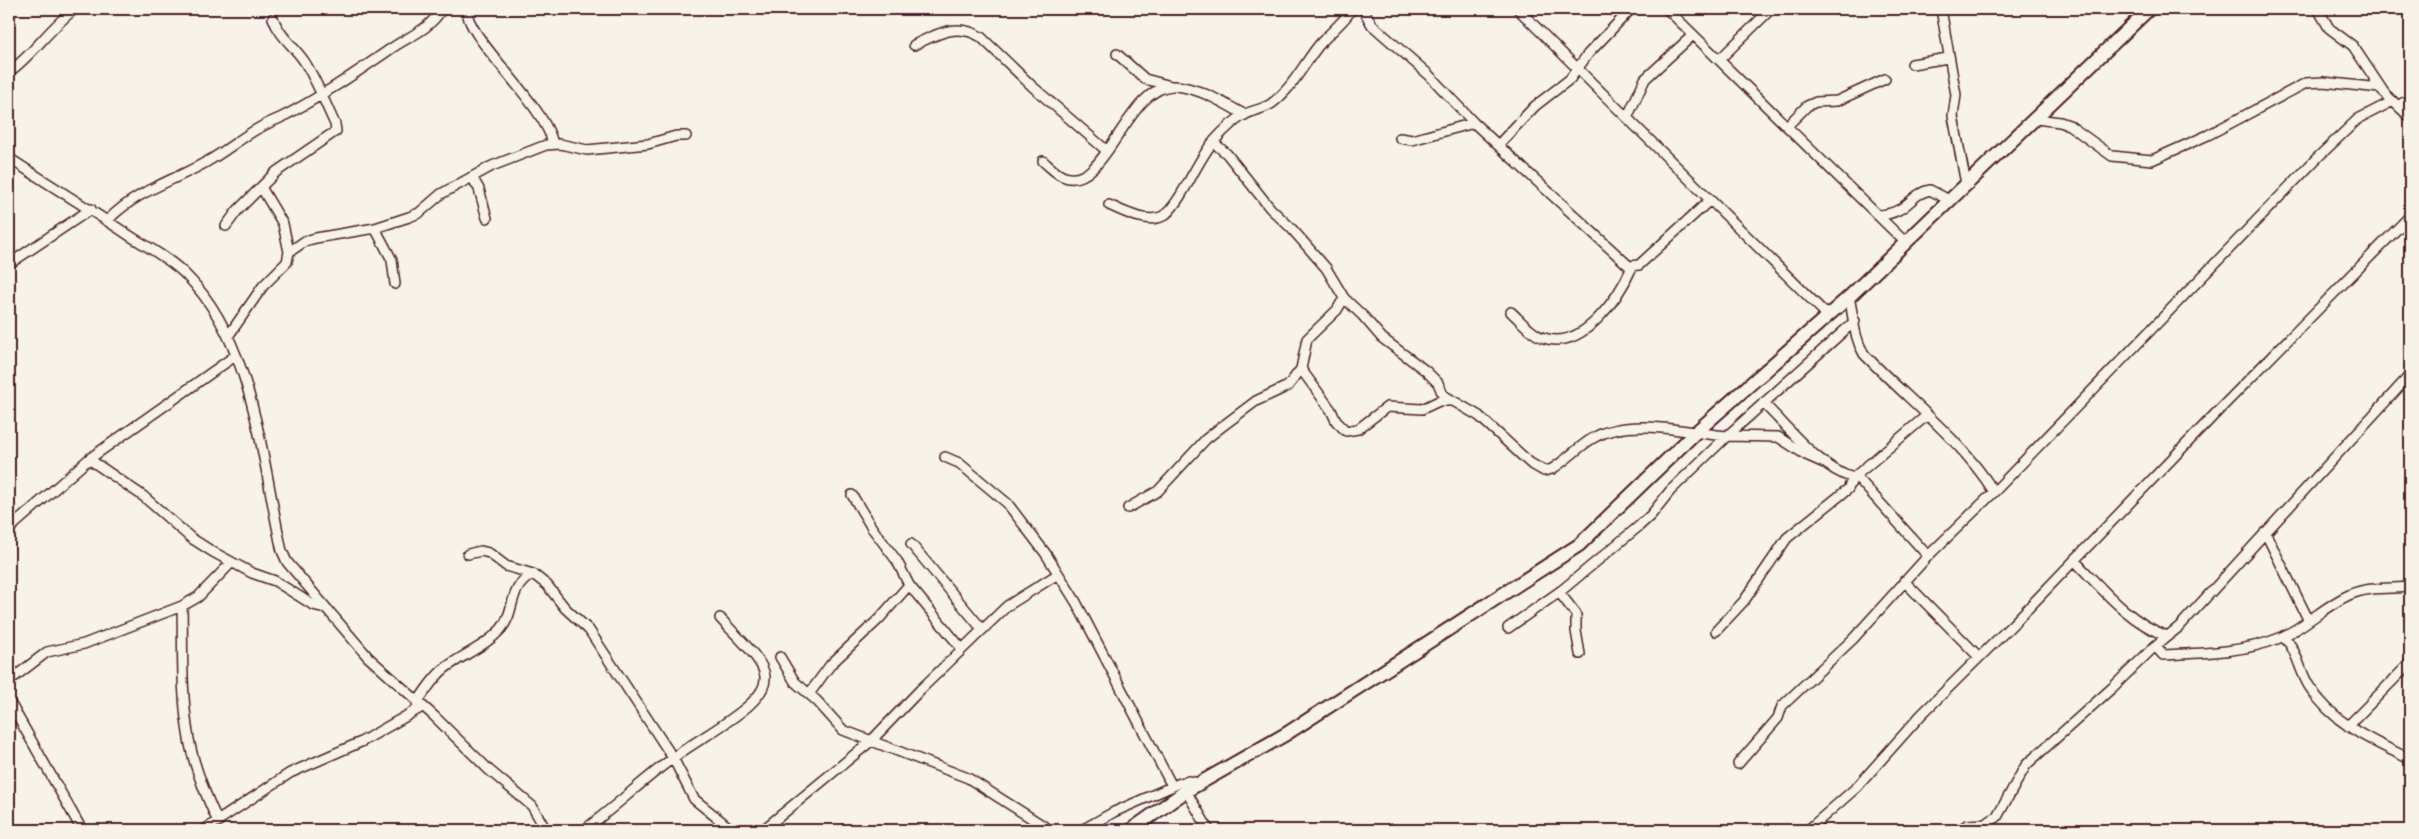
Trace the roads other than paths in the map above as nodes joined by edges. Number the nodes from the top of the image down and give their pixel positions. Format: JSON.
{"nodes":[{"id":1,"x":75,"y":9,"type":"edge"},
{"id":2,"x":442,"y":9,"type":"edge"},
{"id":3,"x":467,"y":9,"type":"edge"},
{"id":4,"x":1352,"y":9,"type":"edge"},
{"id":5,"x":1363,"y":9,"type":"edge"},
{"id":6,"x":1518,"y":9,"type":"edge"},
{"id":7,"x":1631,"y":9,"type":"edge"},
{"id":8,"x":1667,"y":9,"type":"edge"},
{"id":9,"x":1771,"y":9,"type":"edge"},
{"id":10,"x":1941,"y":9,"type":"edge"},
{"id":11,"x":2149,"y":9,"type":"edge"},
{"id":12,"x":2318,"y":9,"type":"edge"},
{"id":13,"x":273,"y":18,"type":"dead end"},
{"id":14,"x":1693,"y":35,"type":"junction"},
{"id":15,"x":914,"y":45,"type":"dead end"},
{"id":16,"x":1117,"y":54,"type":"dead end"},
{"id":17,"x":1948,"y":58,"type":"junction"},
{"id":18,"x":1719,"y":60,"type":"junction"},
{"id":19,"x":1912,"y":64,"type":"dead end"},
{"id":20,"x":1577,"y":67,"type":"junction"},
{"id":21,"x":9,"y":72,"type":"edge"},
{"id":22,"x":1885,"y":79,"type":"dead end"},
{"id":23,"x":1172,"y":86,"type":"junction"},
{"id":24,"x":2380,"y":88,"type":"junction"},
{"id":25,"x":320,"y":93,"type":"junction"},
{"id":26,"x":2410,"y":98,"type":"edge"},
{"id":27,"x":2396,"y":103,"type":"junction"},
{"id":28,"x":1245,"y":115,"type":"junction"},
{"id":29,"x":2410,"y":117,"type":"edge"},
{"id":30,"x":1627,"y":118,"type":"junction"},
{"id":31,"x":2036,"y":119,"type":"junction"},
{"id":32,"x":1474,"y":123,"type":"junction"},
{"id":33,"x":1787,"y":126,"type":"junction"},
{"id":34,"x":686,"y":136,"type":"dead end"},
{"id":35,"x":1400,"y":138,"type":"dead end"},
{"id":36,"x":1213,"y":142,"type":"junction"},
{"id":37,"x":553,"y":144,"type":"junction"},
{"id":38,"x":1498,"y":145,"type":"junction"},
{"id":39,"x":1107,"y":151,"type":"junction"},
{"id":40,"x":9,"y":158,"type":"edge"},
{"id":41,"x":1043,"y":161,"type":"dead end"},
{"id":42,"x":472,"y":178,"type":"junction"},
{"id":43,"x":1966,"y":184,"type":"junction"},
{"id":44,"x":261,"y":187,"type":"junction"},
{"id":45,"x":1710,"y":200,"type":"junction"},
{"id":46,"x":1950,"y":200,"type":"junction"},
{"id":47,"x":1109,"y":205,"type":"dead end"},
{"id":48,"x":91,"y":210,"type":"junction"},
{"id":49,"x":1878,"y":214,"type":"junction"},
{"id":50,"x":2410,"y":216,"type":"edge"},
{"id":51,"x":487,"y":218,"type":"dead end"},
{"id":52,"x":108,"y":220,"type":"junction"},
{"id":53,"x":226,"y":226,"type":"dead end"},
{"id":54,"x":375,"y":228,"type":"junction"},
{"id":55,"x":1906,"y":242,"type":"junction"},
{"id":56,"x":289,"y":252,"type":"junction"},
{"id":57,"x":9,"y":264,"type":"edge"},
{"id":58,"x":1632,"y":267,"type":"junction"},
{"id":59,"x":395,"y":284,"type":"dead end"},
{"id":60,"x":1849,"y":297,"type":"junction"},
{"id":61,"x":1344,"y":298,"type":"junction"},
{"id":62,"x":1511,"y":312,"type":"dead end"},
{"id":63,"x":1827,"y":315,"type":"junction"},
{"id":64,"x":1855,"y":321,"type":"junction"},
{"id":65,"x":228,"y":335,"type":"junction"},
{"id":66,"x":235,"y":356,"type":"junction"},
{"id":67,"x":1300,"y":369,"type":"junction"},
{"id":68,"x":2410,"y":376,"type":"edge"},
{"id":69,"x":1451,"y":401,"type":"junction"},
{"id":70,"x":1763,"y":403,"type":"junction"},
{"id":71,"x":1926,"y":416,"type":"junction"},
{"id":72,"x":1695,"y":433,"type":"junction"},
{"id":73,"x":1727,"y":436,"type":"junction"},
{"id":74,"x":946,"y":457,"type":"dead end"},
{"id":75,"x":89,"y":459,"type":"junction"},
{"id":76,"x":1824,"y":463,"type":"junction"},
{"id":77,"x":1854,"y":477,"type":"junction"},
{"id":78,"x":1994,"y":492,"type":"junction"},
{"id":79,"x":852,"y":495,"type":"dead end"},
{"id":80,"x":1128,"y":508,"type":"dead end"},
{"id":81,"x":9,"y":528,"type":"edge"},
{"id":82,"x":2266,"y":532,"type":"junction"},
{"id":83,"x":912,"y":544,"type":"dead end"},
{"id":84,"x":468,"y":554,"type":"dead end"},
{"id":85,"x":1928,"y":556,"type":"junction"},
{"id":86,"x":2075,"y":561,"type":"junction"},
{"id":87,"x":231,"y":563,"type":"junction"},
{"id":88,"x":533,"y":574,"type":"junction"},
{"id":89,"x":1058,"y":574,"type":"junction"},
{"id":90,"x":1904,"y":581,"type":"junction"},
{"id":91,"x":909,"y":585,"type":"junction"},
{"id":92,"x":2410,"y":587,"type":"edge"},
{"id":93,"x":1558,"y":592,"type":"junction"},
{"id":94,"x":182,"y":606,"type":"junction"},
{"id":95,"x":326,"y":608,"type":"junction"},
{"id":96,"x":720,"y":618,"type":"dead end"},
{"id":97,"x":2308,"y":619,"type":"junction"},
{"id":98,"x":1508,"y":628,"type":"dead end"},
{"id":99,"x":982,"y":629,"type":"junction"},
{"id":100,"x":1716,"y":631,"type":"dead end"},
{"id":101,"x":2167,"y":636,"type":"junction"},
{"id":102,"x":2283,"y":636,"type":"junction"},
{"id":103,"x":2155,"y":646,"type":"junction"},
{"id":104,"x":962,"y":649,"type":"junction"},
{"id":105,"x":1580,"y":654,"type":"dead end"},
{"id":106,"x":1979,"y":657,"type":"junction"},
{"id":107,"x":780,"y":658,"type":"dead end"},
{"id":108,"x":2410,"y":663,"type":"edge"},
{"id":109,"x":9,"y":681,"type":"edge"},
{"id":110,"x":809,"y":694,"type":"junction"},
{"id":111,"x":9,"y":701,"type":"edge"},
{"id":112,"x":420,"y":705,"type":"junction"},
{"id":113,"x":11,"y":712,"type":"edge"},
{"id":114,"x":2348,"y":726,"type":"junction"},
{"id":115,"x":871,"y":741,"type":"junction"},
{"id":116,"x":673,"y":758,"type":"junction"},
{"id":117,"x":2410,"y":759,"type":"edge"},
{"id":118,"x":1738,"y":764,"type":"dead end"},
{"id":119,"x":1200,"y":783,"type":"junction"},
{"id":120,"x":1172,"y":786,"type":"junction"},
{"id":121,"x":1186,"y":791,"type":"junction"},
{"id":122,"x":218,"y":822,"type":"junction"},
{"id":123,"x":82,"y":830,"type":"edge"},
{"id":124,"x":204,"y":830,"type":"edge"},
{"id":125,"x":546,"y":830,"type":"edge"},
{"id":126,"x":584,"y":830,"type":"edge"},
{"id":127,"x":732,"y":830,"type":"edge"},
{"id":128,"x":763,"y":830,"type":"edge"},
{"id":129,"x":1050,"y":830,"type":"edge"},
{"id":130,"x":1082,"y":830,"type":"edge"},
{"id":131,"x":1131,"y":830,"type":"edge"},
{"id":132,"x":1209,"y":830,"type":"edge"},
{"id":133,"x":1808,"y":830,"type":"edge"},
{"id":134,"x":1960,"y":830,"type":"edge"}],
"edges":[{"from":1,"to":21,"type":"street"},
{"from":2,"to":25,"type":"street"},
{"from":3,"to":37,"type":"street"},
{"from":4,"to":28,"type":"street"},
{"from":5,"to":32,"type":"street"},
{"from":6,"to":20,"type":"street"},
{"from":7,"to":20,"type":"street"},
{"from":8,"to":14,"type":"street"},
{"from":9,"to":18,"type":"street"},
{"from":10,"to":17,"type":"street"},
{"from":11,"to":31,"type":"main road"},
{"from":12,"to":24,"type":"street"},
{"from":13,"to":25,"type":"street"},
{"from":14,"to":18,"type":"street"},
{"from":14,"to":30,"type":"street"},
{"from":15,"to":39,"type":"street"},
{"from":16,"to":23,"type":"street"},
{"from":17,"to":19,"type":"street"},
{"from":17,"to":43,"type":"street"},
{"from":18,"to":33,"type":"street"},
{"from":20,"to":30,"type":"street"},
{"from":20,"to":38,"type":"street"},
{"from":22,"to":33,"type":"street"},
{"from":23,"to":28,"type":"street"},
{"from":23,"to":39,"type":"street"},
{"from":24,"to":27,"type":"street"},
{"from":24,"to":31,"type":"street"},
{"from":25,"to":44,"type":"street"},
{"from":25,"to":52,"type":"street"},
{"from":26,"to":27,"type":"street"},
{"from":27,"to":29,"type":"street"},
{"from":27,"to":78,"type":"street"},
{"from":28,"to":36,"type":"street"},
{"from":30,"to":45,"type":"street"},
{"from":31,"to":43,"type":"main road"},
{"from":32,"to":35,"type":"street"},
{"from":32,"to":38,"type":"street"},
{"from":33,"to":49,"type":"street"},
{"from":34,"to":37,"type":"street"},
{"from":36,"to":47,"type":"street"},
{"from":36,"to":61,"type":"street"},
{"from":37,"to":42,"type":"street"},
{"from":38,"to":58,"type":"street"},
{"from":39,"to":41,"type":"street"},
{"from":40,"to":48,"type":"street"},
{"from":42,"to":51,"type":"street"},
{"from":42,"to":54,"type":"street"},
{"from":43,"to":46,"type":"main road"},
{"from":44,"to":53,"type":"street"},
{"from":44,"to":56,"type":"street"},
{"from":45,"to":58,"type":"street"},
{"from":45,"to":63,"type":"street"},
{"from":46,"to":49,"type":"street"},
{"from":46,"to":55,"type":"main road"},
{"from":48,"to":52,"type":"street"},
{"from":48,"to":57,"type":"street"},
{"from":49,"to":55,"type":"street"},
{"from":50,"to":86,"type":"street"},
{"from":52,"to":65,"type":"street"},
{"from":54,"to":56,"type":"street"},
{"from":54,"to":59,"type":"street"},
{"from":55,"to":60,"type":"main road"},
{"from":56,"to":65,"type":"street"},
{"from":58,"to":62,"type":"street"},
{"from":60,"to":63,"type":"main road"},
{"from":60,"to":64,"type":"street"},
{"from":61,"to":67,"type":"street"},
{"from":61,"to":69,"type":"street"},
{"from":63,"to":72,"type":"main road"},
{"from":64,"to":70,"type":"street"},
{"from":64,"to":71,"type":"street"},
{"from":65,"to":66,"type":"street"},
{"from":66,"to":75,"type":"street"},
{"from":66,"to":95,"type":"street"},
{"from":67,"to":69,"type":"street"},
{"from":67,"to":80,"type":"street"},
{"from":68,"to":82,"type":"street"},
{"from":69,"to":72,"type":"street"},
{"from":70,"to":73,"type":"street"},
{"from":70,"to":76,"type":"street"},
{"from":71,"to":77,"type":"street"},
{"from":71,"to":78,"type":"street"},
{"from":72,"to":73,"type":"street"},
{"from":72,"to":119,"type":"main road"},
{"from":73,"to":76,"type":"street"},
{"from":73,"to":93,"type":"street"},
{"from":74,"to":89,"type":"street"},
{"from":75,"to":81,"type":"street"},
{"from":75,"to":87,"type":"street"},
{"from":76,"to":77,"type":"street"},
{"from":77,"to":85,"type":"street"},
{"from":77,"to":100,"type":"street"},
{"from":78,"to":85,"type":"street"},
{"from":79,"to":91,"type":"street"},
{"from":82,"to":97,"type":"street"},
{"from":82,"to":101,"type":"street"},
{"from":83,"to":99,"type":"street"},
{"from":84,"to":88,"type":"street"},
{"from":85,"to":90,"type":"street"},
{"from":86,"to":101,"type":"street"},
{"from":86,"to":106,"type":"street"},
{"from":87,"to":94,"type":"street"},
{"from":87,"to":95,"type":"street"},
{"from":88,"to":112,"type":"street"},
{"from":88,"to":116,"type":"street"},
{"from":89,"to":99,"type":"street"},
{"from":89,"to":120,"type":"street"},
{"from":90,"to":106,"type":"street"},
{"from":90,"to":118,"type":"street"},
{"from":91,"to":104,"type":"street"},
{"from":91,"to":110,"type":"street"},
{"from":92,"to":97,"type":"street"},
{"from":93,"to":98,"type":"street"},
{"from":93,"to":105,"type":"street"},
{"from":94,"to":109,"type":"street"},
{"from":94,"to":122,"type":"street"},
{"from":95,"to":112,"type":"street"},
{"from":96,"to":116,"type":"street"},
{"from":97,"to":102,"type":"street"},
{"from":99,"to":104,"type":"street"},
{"from":101,"to":103,"type":"street"},
{"from":102,"to":103,"type":"street"},
{"from":102,"to":114,"type":"street"},
{"from":103,"to":134,"type":"street"},
{"from":104,"to":115,"type":"street"},
{"from":106,"to":133,"type":"street"},
{"from":107,"to":110,"type":"street"},
{"from":108,"to":114,"type":"street"},
{"from":110,"to":115,"type":"street"},
{"from":111,"to":113,"type":"street"},
{"from":112,"to":122,"type":"street"},
{"from":112,"to":125,"type":"street"},
{"from":113,"to":123,"type":"street"},
{"from":114,"to":117,"type":"street"},
{"from":115,"to":128,"type":"street"},
{"from":115,"to":129,"type":"street"},
{"from":116,"to":126,"type":"street"},
{"from":116,"to":127,"type":"street"},
{"from":119,"to":120,"type":"street"},
{"from":119,"to":121,"type":"main road"},
{"from":120,"to":130,"type":"street"},
{"from":121,"to":131,"type":"main road"},
{"from":121,"to":132,"type":"street"},
{"from":122,"to":124,"type":"street"}]}
